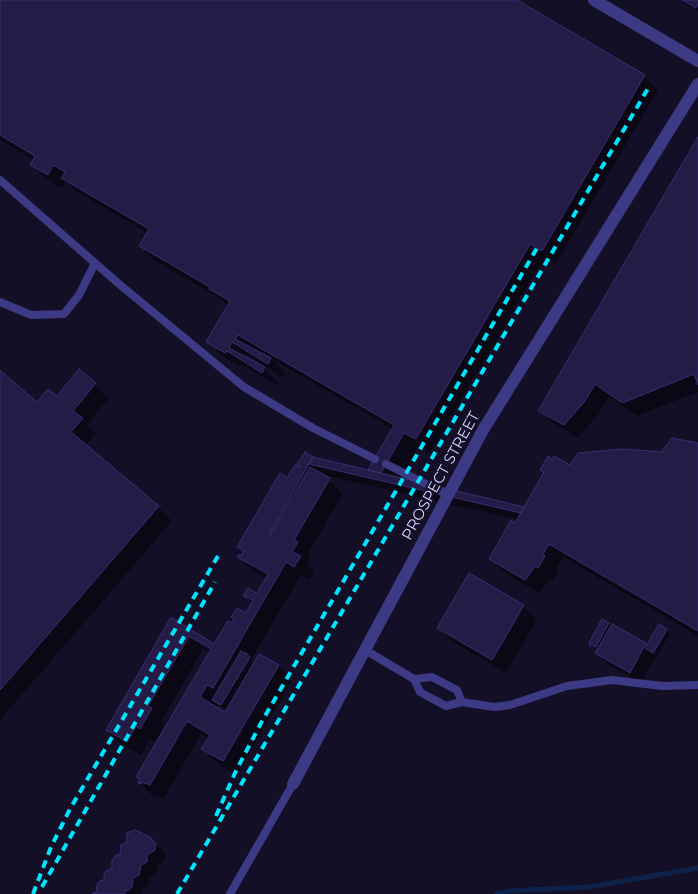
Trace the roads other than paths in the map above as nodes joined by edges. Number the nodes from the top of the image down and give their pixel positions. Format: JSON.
{"nodes":[{"id":1,"x":594,"y":0,"type":"edge"},
{"id":2,"x":698,"y":62,"type":"edge"},
{"id":3,"x":698,"y":84,"type":"edge"},
{"id":4,"x":0,"y":180,"type":"edge"},
{"id":5,"x":95,"y":263,"type":"junction"},
{"id":6,"x":0,"y":302,"type":"edge"},
{"id":7,"x":375,"y":459,"type":"dead end"},
{"id":8,"x":386,"y":464,"type":"dead end"},
{"id":9,"x":448,"y":495,"type":"junction"},
{"id":10,"x":365,"y":650,"type":"junction"},
{"id":11,"x":414,"y":679,"type":"junction"},
{"id":12,"x":698,"y":685,"type":"edge"},
{"id":13,"x":462,"y":702,"type":"junction"},
{"id":14,"x":293,"y":784,"type":"joint"},
{"id":15,"x":230,"y":894,"type":"edge"}],
"edges":[{"from":1,"to":2,"type":"street"},
{"from":3,"to":9,"type":"street","name":"PROSPECT STREET"},
{"from":4,"to":5,"type":"lane"},
{"from":5,"to":6,"type":"lane"},
{"from":5,"to":7,"type":"lane"},
{"from":8,"to":9,"type":"lane"},
{"from":9,"to":10,"type":"street","name":"PROSPECT STREET"},
{"from":10,"to":11,"type":"lane"},
{"from":10,"to":14,"type":"street","name":"PROSPECT STREET"},
{"from":11,"to":13,"type":"lane"},
{"from":11,"to":13,"type":"lane"},
{"from":12,"to":13,"type":"lane"},
{"from":14,"to":15,"type":"lane","name":"PROSPECT STREET"}]}
